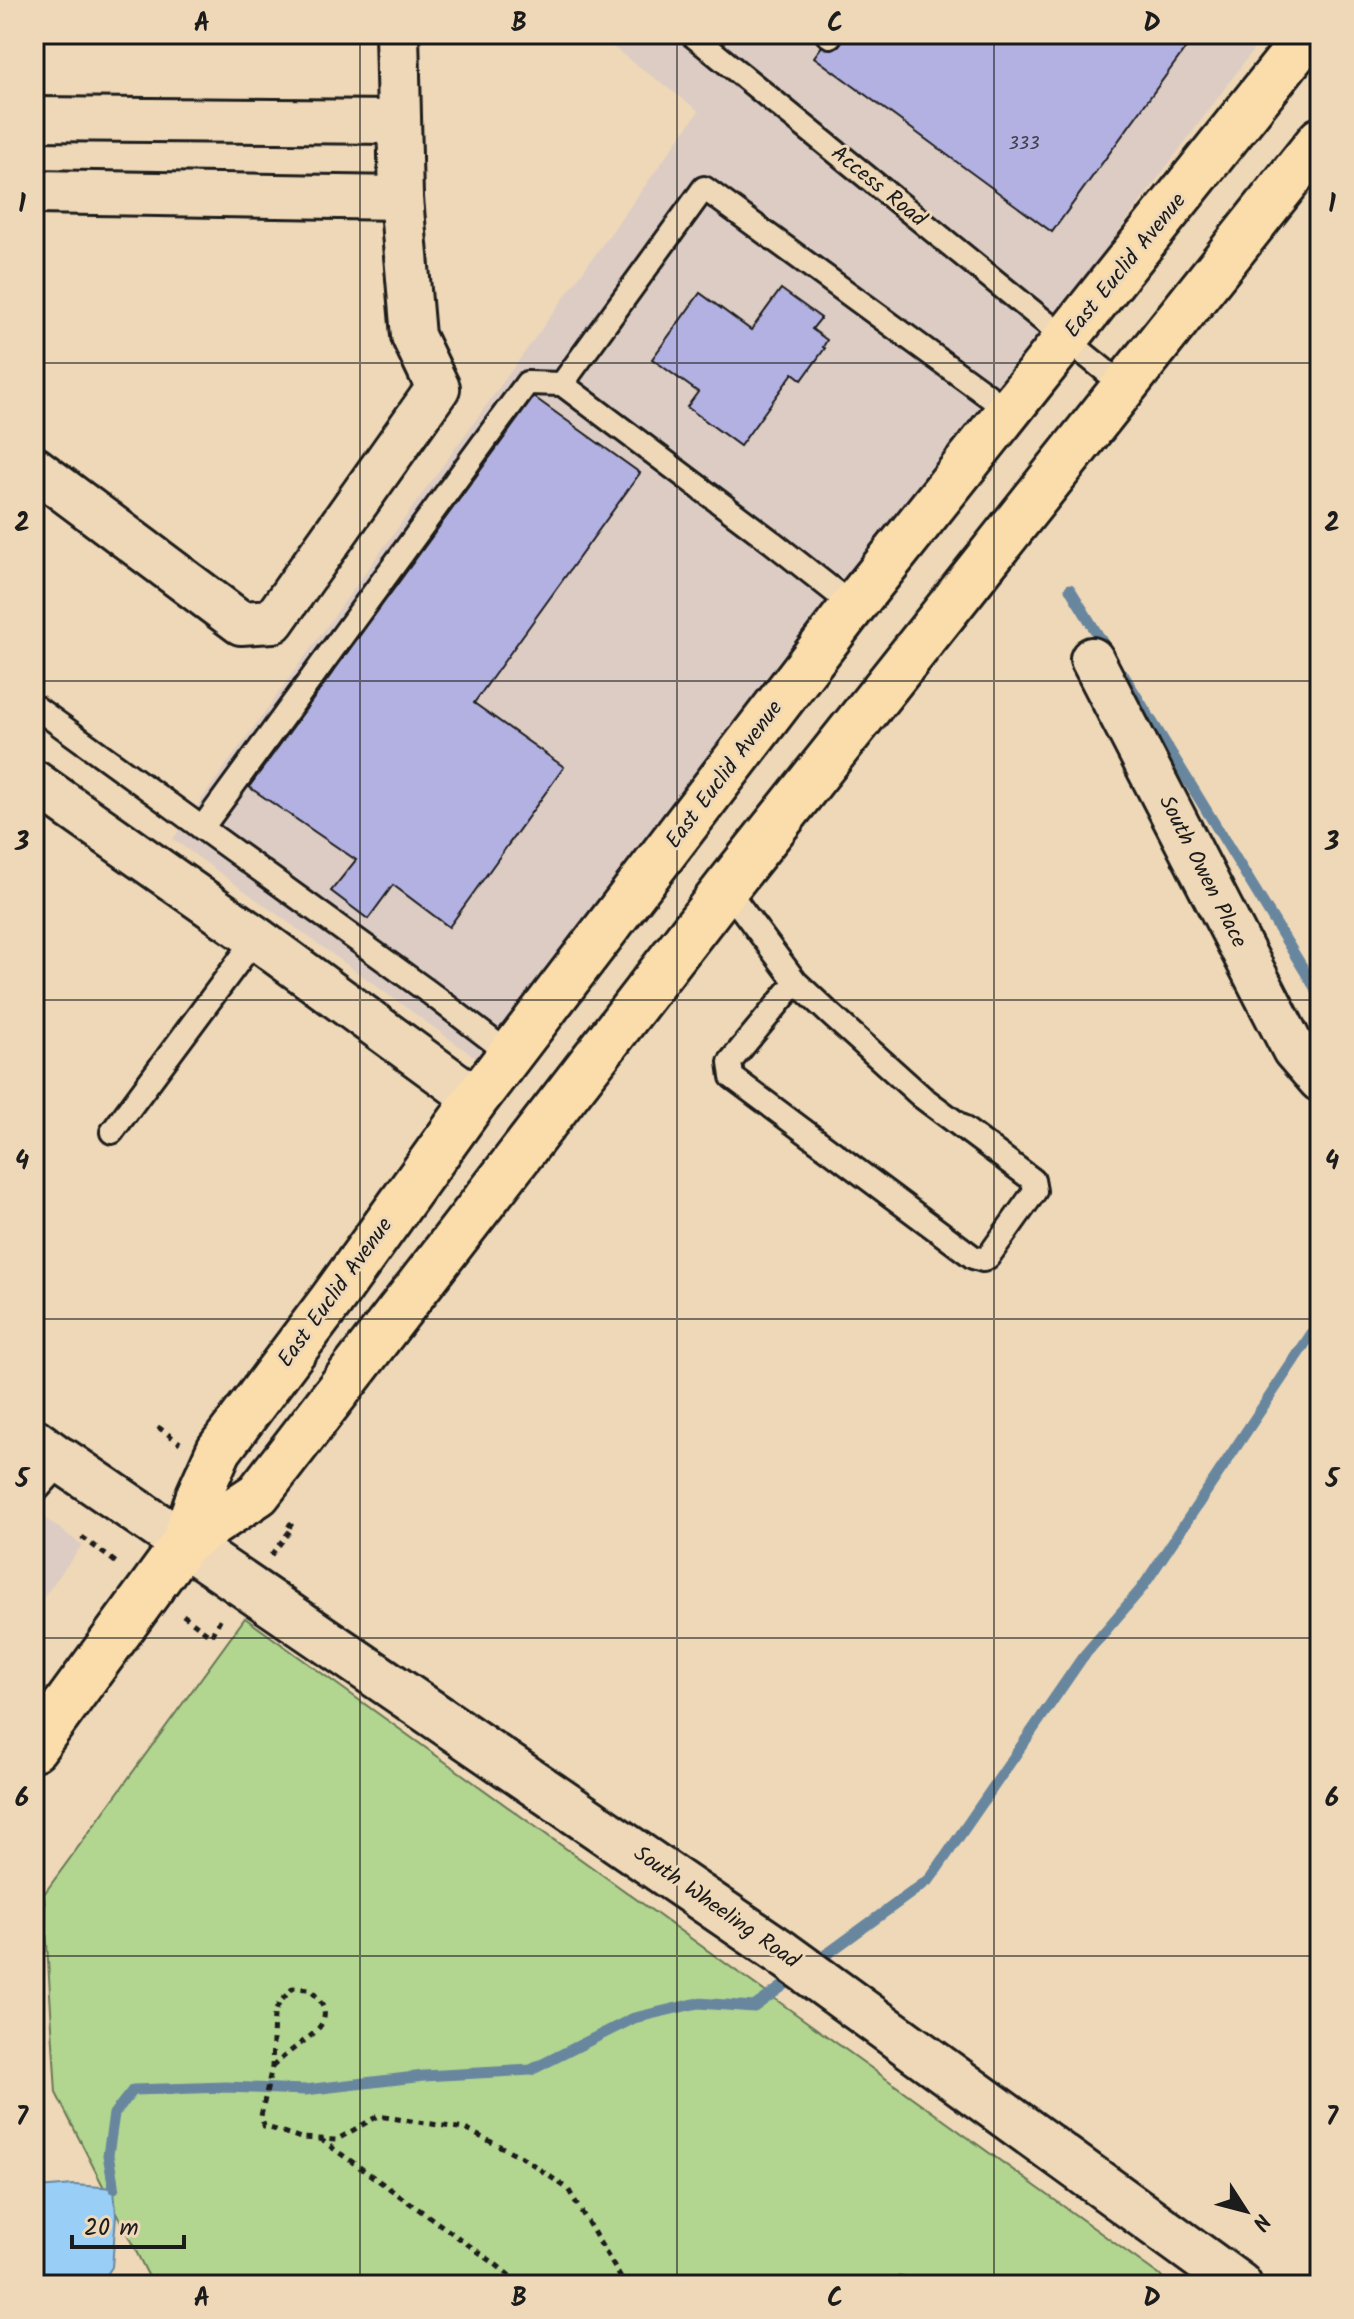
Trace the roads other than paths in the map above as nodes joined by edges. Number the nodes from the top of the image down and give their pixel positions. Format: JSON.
{"nodes":[{"id":1,"x":397,"y":34,"type":"edge"},
{"id":2,"x":691,"y":34,"type":"edge"},
{"id":3,"x":1309,"y":34,"type":"edge"},
{"id":4,"x":34,"y":119,"type":"edge"},
{"id":5,"x":398,"y":122,"type":"junction"},
{"id":6,"x":1320,"y":140,"type":"edge"},
{"id":7,"x":34,"y":192,"type":"edge"},
{"id":8,"x":401,"y":198,"type":"junction"},
{"id":9,"x":1067,"y":339,"type":"junction"},
{"id":10,"x":562,"y":384,"type":"junction"},
{"id":11,"x":1124,"y":386,"type":"junction"},
{"id":12,"x":1009,"y":411,"type":"junction"},
{"id":13,"x":34,"y":468,"type":"edge"},
{"id":14,"x":853,"y":606,"type":"junction"},
{"id":15,"x":1092,"y":659,"type":"dead end"},
{"id":16,"x":34,"y":706,"type":"edge"},
{"id":17,"x":34,"y":782,"type":"edge"},
{"id":18,"x":202,"y":828,"type":"junction"},
{"id":19,"x":726,"y":888,"type":"junction"},
{"id":20,"x":256,"y":938,"type":"junction"},
{"id":21,"x":796,"y":982,"type":"junction"},
{"id":22,"x":511,"y":1055,"type":"junction"},
{"id":23,"x":1320,"y":1080,"type":"edge"},
{"id":24,"x":476,"y":1099,"type":"junction"},
{"id":25,"x":112,"y":1132,"type":"dead end"},
{"id":26,"x":48,"y":1450,"type":"edge"},
{"id":27,"x":34,"y":1493,"type":"edge"},
{"id":28,"x":184,"y":1543,"type":"junction"},
{"id":29,"x":34,"y":1748,"type":"edge"},
{"id":30,"x":1239,"y":2285,"type":"edge"}],
"edges":[{"from":1,"to":5,"type":"street"},
{"from":2,"to":9,"type":"lane","name":"Access Road"},
{"from":3,"to":9,"type":"main road","name":"East Euclid Avenue"},
{"from":4,"to":5,"type":"street"},
{"from":5,"to":8,"type":"street"},
{"from":6,"to":11,"type":"main road","name":"East Euclid Avenue"},
{"from":7,"to":8,"type":"street"},
{"from":8,"to":13,"type":"street"},
{"from":9,"to":11,"type":"lane","name":"Access Road"},
{"from":9,"to":12,"type":"main road","name":"East Euclid Avenue"},
{"from":10,"to":12,"type":"lane"},
{"from":10,"to":14,"type":"lane"},
{"from":10,"to":18,"type":"lane"},
{"from":11,"to":19,"type":"main road","name":"East Euclid Avenue"},
{"from":12,"to":14,"type":"main road","name":"East Euclid Avenue"},
{"from":14,"to":22,"type":"main road","name":"East Euclid Avenue"},
{"from":15,"to":23,"type":"street","name":"South Owen Place"},
{"from":16,"to":18,"type":"lane"},
{"from":17,"to":20,"type":"street"},
{"from":18,"to":22,"type":"lane"},
{"from":19,"to":21,"type":"lane"},
{"from":19,"to":28,"type":"main road","name":"East Euclid Avenue"},
{"from":20,"to":24,"type":"street"},
{"from":20,"to":25,"type":"lane"},
{"from":21,"to":21,"type":"lane"},
{"from":22,"to":24,"type":"main road","name":"East Euclid Avenue"},
{"from":24,"to":28,"type":"main road","name":"East Euclid Avenue"},
{"from":26,"to":27,"type":"lane"},
{"from":26,"to":28,"type":"street","name":"South Wheeling Road"},
{"from":28,"to":29,"type":"main road","name":"East Euclid Avenue"},
{"from":28,"to":30,"type":"street","name":"South Wheeling Road"}]}
